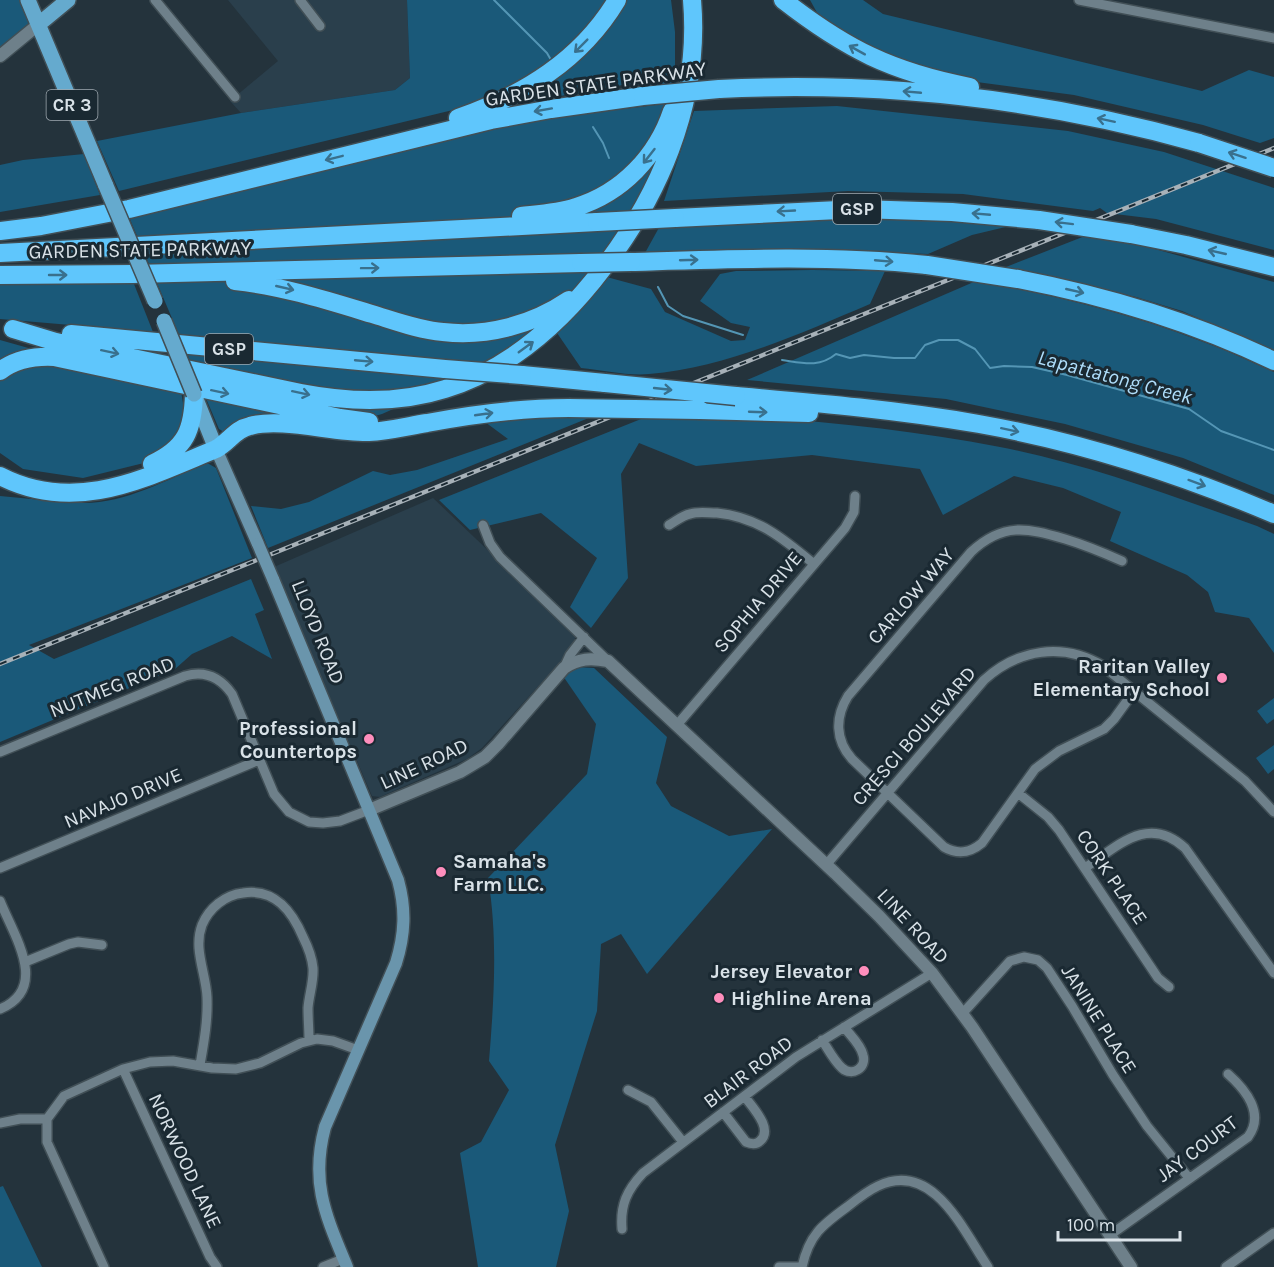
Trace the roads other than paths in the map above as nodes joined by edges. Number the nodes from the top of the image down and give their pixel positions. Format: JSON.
{"nodes":[{"id":1,"x":28,"y":0,"type":"edge"},
{"id":2,"x":68,"y":0,"type":"edge"},
{"id":3,"x":155,"y":0,"type":"edge"},
{"id":4,"x":300,"y":0,"type":"edge"},
{"id":5,"x":617,"y":0,"type":"edge"},
{"id":6,"x":681,"y":0,"type":"edge"},
{"id":7,"x":692,"y":0,"type":"edge"},
{"id":8,"x":783,"y":0,"type":"edge"},
{"id":9,"x":1079,"y":0,"type":"edge"},
{"id":10,"x":39,"y":24,"type":"junction"},
{"id":11,"x":320,"y":26,"type":"dead end"},
{"id":12,"x":1274,"y":38,"type":"edge"},
{"id":13,"x":0,"y":56,"type":"edge"},
{"id":14,"x":235,"y":97,"type":"dead end"},
{"id":15,"x":1053,"y":110,"type":"junction"},
{"id":16,"x":391,"y":144,"type":"junction"},
{"id":17,"x":1274,"y":168,"type":"edge"},
{"id":18,"x":0,"y":231,"type":"edge"},
{"id":19,"x":364,"y":235,"type":"junction"},
{"id":20,"x":0,"y":253,"type":"edge"},
{"id":21,"x":1274,"y":267,"type":"edge"},
{"id":22,"x":185,"y":273,"type":"junction"},
{"id":23,"x":0,"y":275,"type":"edge"},
{"id":24,"x":592,"y":282,"type":"junction"},
{"id":25,"x":7,"y":328,"type":"edge"},
{"id":26,"x":1274,"y":361,"type":"edge"},
{"id":27,"x":0,"y":371,"type":"edge"},
{"id":28,"x":194,"y":394,"type":"junction"},
{"id":29,"x":909,"y":413,"type":"junction"},
{"id":30,"x":426,"y":423,"type":"junction"},
{"id":31,"x":216,"y":449,"type":"junction"},
{"id":32,"x":0,"y":462,"type":"edge"},
{"id":33,"x":0,"y":476,"type":"edge"},
{"id":34,"x":855,"y":496,"type":"dead end"},
{"id":35,"x":1274,"y":514,"type":"edge"},
{"id":36,"x":483,"y":525,"type":"dead end"},
{"id":37,"x":669,"y":525,"type":"dead end"},
{"id":38,"x":1122,"y":561,"type":"dead end"},
{"id":39,"x":814,"y":564,"type":"junction"},
{"id":40,"x":584,"y":637,"type":"junction"},
{"id":41,"x":608,"y":661,"type":"junction"},
{"id":42,"x":564,"y":668,"type":"junction"},
{"id":43,"x":1135,"y":690,"type":"junction"},
{"id":44,"x":677,"y":725,"type":"junction"},
{"id":45,"x":0,"y":752,"type":"edge"},
{"id":46,"x":259,"y":760,"type":"junction"},
{"id":47,"x":887,"y":793,"type":"junction"},
{"id":48,"x":1018,"y":793,"type":"junction"},
{"id":49,"x":369,"y":810,"type":"junction"},
{"id":50,"x":1274,"y":812,"type":"edge"},
{"id":51,"x":826,"y":865,"type":"junction"},
{"id":52,"x":0,"y":868,"type":"edge"},
{"id":53,"x":1086,"y":868,"type":"junction"},
{"id":54,"x":0,"y":901,"type":"edge"},
{"id":55,"x":102,"y":945,"type":"dead end"},
{"id":56,"x":25,"y":962,"type":"junction"},
{"id":57,"x":932,"y":973,"type":"junction"},
{"id":58,"x":1274,"y":973,"type":"edge"},
{"id":59,"x":1169,"y":987,"type":"dead end"},
{"id":60,"x":0,"y":1009,"type":"edge"},
{"id":61,"x":963,"y":1014,"type":"junction"},
{"id":62,"x":844,"y":1027,"type":"junction"},
{"id":63,"x":309,"y":1040,"type":"junction"},
{"id":64,"x":822,"y":1040,"type":"junction"},
{"id":65,"x":358,"y":1050,"type":"junction"},
{"id":66,"x":200,"y":1065,"type":"junction"},
{"id":67,"x":123,"y":1069,"type":"junction"},
{"id":68,"x":1228,"y":1074,"type":"dead end"},
{"id":69,"x":627,"y":1090,"type":"dead end"},
{"id":70,"x":745,"y":1097,"type":"junction"},
{"id":71,"x":723,"y":1112,"type":"junction"},
{"id":72,"x":47,"y":1119,"type":"junction"},
{"id":73,"x":0,"y":1123,"type":"edge"},
{"id":74,"x":683,"y":1142,"type":"junction"},
{"id":75,"x":1189,"y":1178,"type":"junction"},
{"id":76,"x":622,"y":1229,"type":"dead end"},
{"id":77,"x":1274,"y":1233,"type":"edge"},
{"id":78,"x":1110,"y":1235,"type":"junction"},
{"id":79,"x":345,"y":1263,"type":"edge"},
{"id":80,"x":1241,"y":1263,"type":"edge"},
{"id":81,"x":104,"y":1267,"type":"edge"},
{"id":82,"x":216,"y":1267,"type":"edge"},
{"id":83,"x":323,"y":1267,"type":"edge"},
{"id":84,"x":779,"y":1267,"type":"edge"},
{"id":85,"x":802,"y":1267,"type":"edge"},
{"id":86,"x":988,"y":1267,"type":"edge"},
{"id":87,"x":1131,"y":1267,"type":"edge"},
{"id":88,"x":1226,"y":1267,"type":"edge"}],
"edges":[{"from":1,"to":10,"type":"main road","number":"CR 3"},
{"from":2,"to":10,"type":"main road"},
{"from":3,"to":14,"type":"street"},
{"from":4,"to":11,"type":"street"},
{"from":5,"to":16,"type":"highway","one_way":true},
{"from":6,"to":19,"type":"highway","one_way":true},
{"from":7,"to":24,"type":"highway"},
{"from":15,"to":8,"type":"highway","one_way":true},
{"from":9,"to":12,"type":"street"},
{"from":10,"to":13,"type":"street"},
{"from":10,"to":28,"type":"main road","name":"LLOYD ROAD","number":"CR 3","bridge":true},
{"from":15,"to":16,"type":"highway","name":"GARDEN STATE PARKWAY","one_way":true,"bridge":true},
{"from":17,"to":15,"type":"highway","name":"GARDEN STATE PARKWAY","one_way":true,"bridge":true},
{"from":16,"to":18,"type":"highway","name":"GARDEN STATE PARKWAY","one_way":true},
{"from":19,"to":20,"type":"highway","name":"GARDEN STATE PARKWAY","number":"GSP"},
{"from":21,"to":19,"type":"highway","name":"GARDEN STATE PARKWAY","number":"GSP","one_way":true,"bridge":true},
{"from":23,"to":22,"type":"highway","name":"GARDEN STATE PARKWAY","one_way":true},
{"from":22,"to":24,"type":"highway","one_way":true},
{"from":22,"to":26,"type":"highway","name":"GARDEN STATE PARKWAY","one_way":true,"bridge":true},
{"from":25,"to":24,"type":"highway","one_way":true},
{"from":25,"to":29,"type":"highway","number":"GSP","one_way":true,"bridge":true},
{"from":27,"to":30,"type":"highway","one_way":true},
{"from":28,"to":31,"type":"main road","name":"LLOYD ROAD","number":"CR 3"},
{"from":28,"to":32,"type":"highway"},
{"from":30,"to":29,"type":"highway","one_way":true,"bridge":true},
{"from":29,"to":35,"type":"highway","number":"GSP","one_way":true},
{"from":30,"to":31,"type":"highway"},
{"from":31,"to":33,"type":"highway"},
{"from":31,"to":49,"type":"main road","name":"LLOYD ROAD","number":"CR 3","bridge":true},
{"from":34,"to":39,"type":"street","name":"SOPHIA DRIVE"},
{"from":36,"to":40,"type":"street","name":"LINE ROAD"},
{"from":37,"to":39,"type":"street"},
{"from":38,"to":47,"type":"street","name":"CARLOW WAY"},
{"from":39,"to":44,"type":"street","name":"SOPHIA DRIVE"},
{"from":40,"to":41,"type":"street","name":"LINE ROAD"},
{"from":40,"to":42,"type":"street","name":"LINE ROAD"},
{"from":41,"to":42,"type":"street","name":"LINE ROAD"},
{"from":41,"to":44,"type":"street","name":"LINE ROAD"},
{"from":42,"to":49,"type":"street","name":"LINE ROAD"},
{"from":43,"to":47,"type":"street","name":"CRESCI BOULEVARD"},
{"from":43,"to":48,"type":"street","name":"CARLOW WAY"},
{"from":43,"to":50,"type":"street","name":"CRESCI BOULEVARD"},
{"from":44,"to":51,"type":"street","name":"LINE ROAD"},
{"from":45,"to":46,"type":"street","name":"NUTMEG ROAD"},
{"from":46,"to":49,"type":"street","name":"NUTMEG ROAD"},
{"from":46,"to":52,"type":"street","name":"NAVAJO DRIVE"},
{"from":47,"to":48,"type":"street","name":"CARLOW WAY"},
{"from":47,"to":51,"type":"street","name":"CRESCI BOULEVARD"},
{"from":48,"to":53,"type":"street","name":"CORK PLACE"},
{"from":49,"to":65,"type":"main road","name":"LLOYD ROAD","number":"CR 3"},
{"from":51,"to":57,"type":"street","name":"LINE ROAD"},
{"from":53,"to":58,"type":"street"},
{"from":53,"to":59,"type":"street","name":"CORK PLACE"},
{"from":54,"to":56,"type":"street"},
{"from":55,"to":56,"type":"street"},
{"from":56,"to":60,"type":"street"},
{"from":57,"to":61,"type":"street","name":"LINE ROAD"},
{"from":57,"to":62,"type":"street","name":"BLAIR ROAD"},
{"from":61,"to":75,"type":"street","name":"JANINE PLACE"},
{"from":61,"to":78,"type":"street","name":"LINE ROAD"},
{"from":62,"to":64,"type":"street","name":"BLAIR ROAD"},
{"from":62,"to":64,"type":"street"},
{"from":63,"to":65,"type":"street"},
{"from":63,"to":66,"type":"street"},
{"from":63,"to":66,"type":"street"},
{"from":64,"to":70,"type":"street","name":"BLAIR ROAD"},
{"from":65,"to":79,"type":"main road","name":"LLOYD ROAD","number":"CR 3"},
{"from":66,"to":67,"type":"street"},
{"from":67,"to":72,"type":"street"},
{"from":67,"to":82,"type":"street","name":"NORWOOD LANE"},
{"from":68,"to":75,"type":"street","name":"JAY COURT"},
{"from":69,"to":74,"type":"street"},
{"from":70,"to":71,"type":"street","name":"BLAIR ROAD"},
{"from":70,"to":71,"type":"street"},
{"from":71,"to":74,"type":"street","name":"BLAIR ROAD"},
{"from":72,"to":73,"type":"street"},
{"from":72,"to":81,"type":"street"},
{"from":74,"to":76,"type":"street","name":"BLAIR ROAD"},
{"from":75,"to":78,"type":"street","name":"JAY COURT"},
{"from":77,"to":80,"type":"street"},
{"from":78,"to":87,"type":"street","name":"LINE ROAD"},
{"from":79,"to":83,"type":"street"},
{"from":80,"to":88,"type":"street"},
{"from":84,"to":85,"type":"street"},
{"from":85,"to":86,"type":"street"}]}
